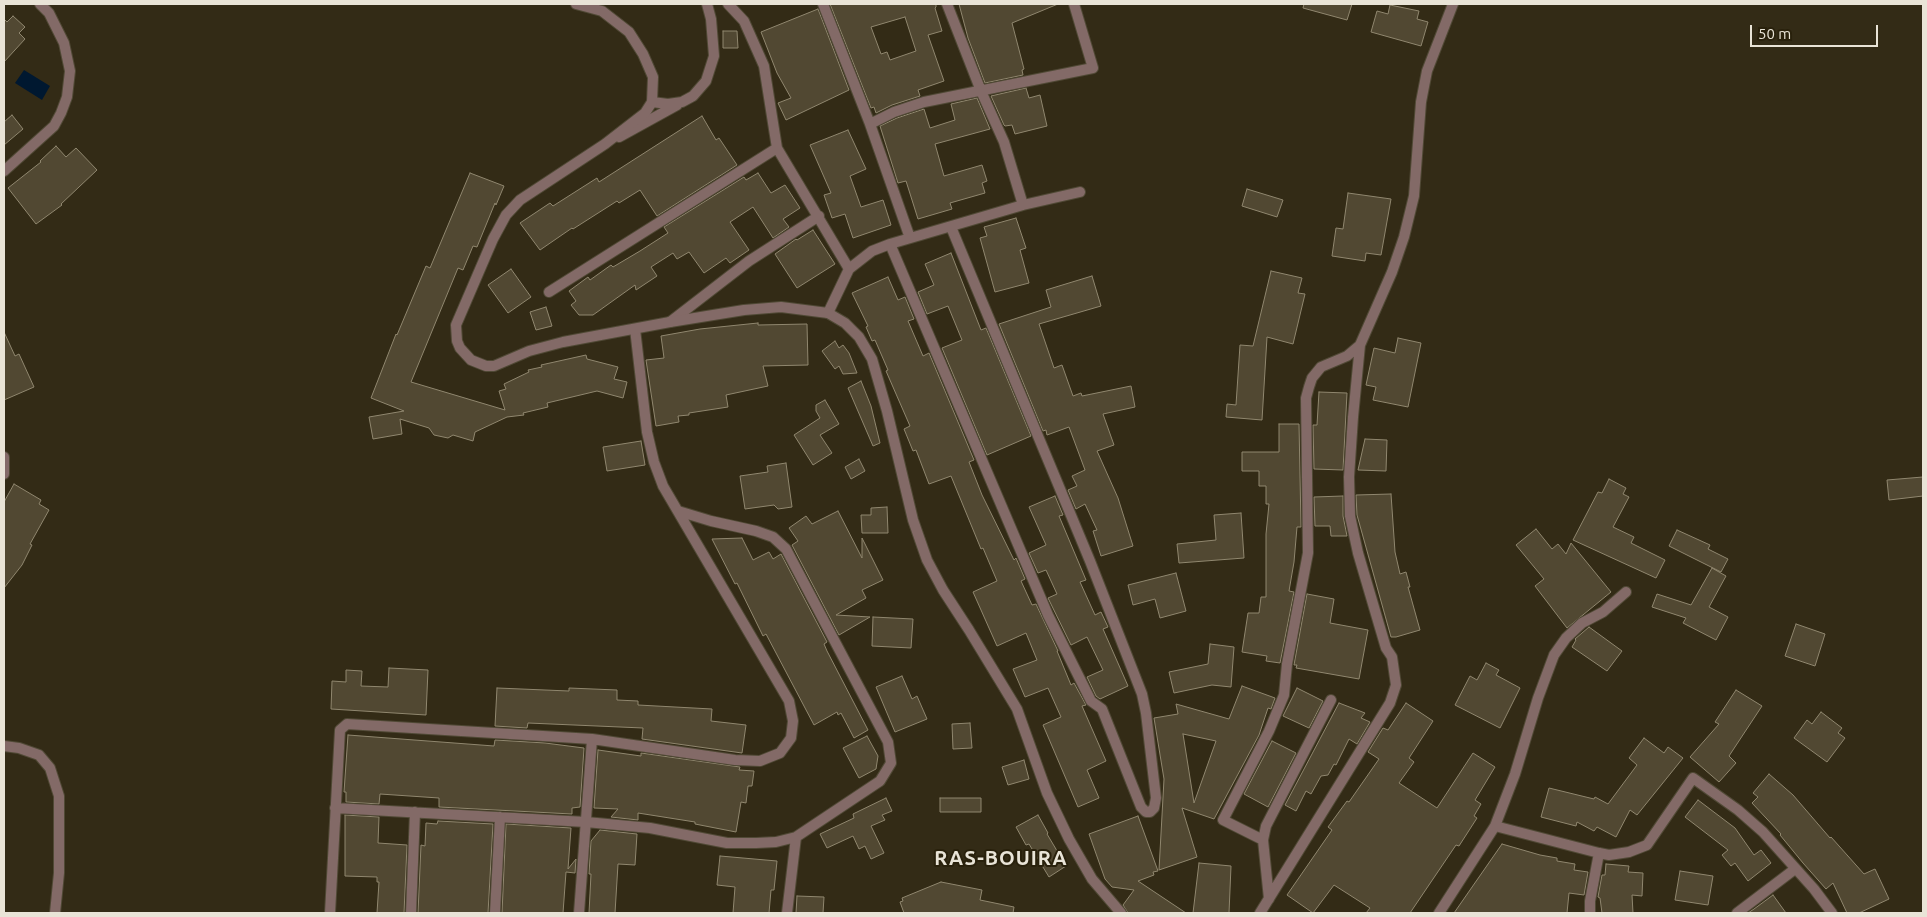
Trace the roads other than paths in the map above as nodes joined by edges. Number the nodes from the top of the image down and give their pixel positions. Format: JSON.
{"nodes":[{"id":1,"x":40,"y":4,"type":"edge"},
{"id":2,"x":576,"y":4,"type":"edge"},
{"id":3,"x":707,"y":4,"type":"edge"},
{"id":4,"x":728,"y":4,"type":"edge"},
{"id":5,"x":823,"y":4,"type":"edge"},
{"id":6,"x":947,"y":4,"type":"edge"},
{"id":7,"x":1074,"y":4,"type":"edge"},
{"id":8,"x":1453,"y":4,"type":"edge"},
{"id":9,"x":981,"y":91,"type":"junction"},
{"id":10,"x":652,"y":102,"type":"junction"},
{"id":11,"x":682,"y":102,"type":"junction"},
{"id":12,"x":870,"y":124,"type":"junction"},
{"id":13,"x":605,"y":144,"type":"junction"},
{"id":14,"x":777,"y":148,"type":"junction"},
{"id":15,"x":4,"y":171,"type":"edge"},
{"id":16,"x":1080,"y":192,"type":"dead end"},
{"id":17,"x":1023,"y":205,"type":"junction"},
{"id":18,"x":819,"y":216,"type":"junction"},
{"id":19,"x":951,"y":227,"type":"junction"},
{"id":20,"x":910,"y":238,"type":"junction"},
{"id":21,"x":890,"y":244,"type":"junction"},
{"id":22,"x":849,"y":269,"type":"junction"},
{"id":23,"x":549,"y":292,"type":"dead end"},
{"id":24,"x":828,"y":313,"type":"junction"},
{"id":25,"x":670,"y":322,"type":"junction"},
{"id":26,"x":635,"y":329,"type":"junction"},
{"id":27,"x":1360,"y":345,"type":"junction"},
{"id":28,"x":4,"y":457,"type":"edge"},
{"id":29,"x":4,"y":474,"type":"edge"},
{"id":30,"x":678,"y":511,"type":"junction"},
{"id":31,"x":1626,"y":592,"type":"dead end"},
{"id":32,"x":1331,"y":700,"type":"dead end"},
{"id":33,"x":592,"y":739,"type":"junction"},
{"id":34,"x":4,"y":746,"type":"edge"},
{"id":35,"x":335,"y":808,"type":"junction"},
{"id":36,"x":415,"y":812,"type":"junction"},
{"id":37,"x":500,"y":817,"type":"junction"},
{"id":38,"x":586,"y":822,"type":"junction"},
{"id":39,"x":1495,"y":826,"type":"junction"},
{"id":40,"x":796,"y":837,"type":"junction"},
{"id":41,"x":1263,"y":840,"type":"junction"},
{"id":42,"x":1599,"y":853,"type":"junction"},
{"id":43,"x":1795,"y":868,"type":"junction"},
{"id":44,"x":1269,"y":900,"type":"junction"},
{"id":45,"x":55,"y":913,"type":"edge"},
{"id":46,"x":330,"y":913,"type":"edge"},
{"id":47,"x":411,"y":913,"type":"edge"},
{"id":48,"x":495,"y":913,"type":"edge"},
{"id":49,"x":579,"y":913,"type":"edge"},
{"id":50,"x":787,"y":913,"type":"edge"},
{"id":51,"x":1120,"y":913,"type":"edge"},
{"id":52,"x":1260,"y":913,"type":"edge"},
{"id":53,"x":1439,"y":913,"type":"edge"},
{"id":54,"x":1590,"y":913,"type":"edge"},
{"id":55,"x":1738,"y":913,"type":"edge"},
{"id":56,"x":1832,"y":913,"type":"edge"}],
"edges":[{"from":1,"to":15,"type":"street"},
{"from":2,"to":10,"type":"street"},
{"from":3,"to":11,"type":"street"},
{"from":4,"to":14,"type":"street"},
{"from":5,"to":12,"type":"street"},
{"from":6,"to":9,"type":"street"},
{"from":7,"to":9,"type":"street"},
{"from":8,"to":27,"type":"street"},
{"from":9,"to":12,"type":"street"},
{"from":9,"to":17,"type":"street"},
{"from":10,"to":11,"type":"street"},
{"from":10,"to":13,"type":"street"},
{"from":11,"to":13,"type":"street"},
{"from":12,"to":20,"type":"street"},
{"from":13,"to":26,"type":"street"},
{"from":14,"to":18,"type":"street"},
{"from":14,"to":23,"type":"street"},
{"from":16,"to":17,"type":"street"},
{"from":17,"to":19,"type":"street"},
{"from":18,"to":22,"type":"street"},
{"from":18,"to":25,"type":"street"},
{"from":19,"to":20,"type":"street"},
{"from":19,"to":21,"type":"street"},
{"from":20,"to":21,"type":"street"},
{"from":21,"to":22,"type":"street"},
{"from":22,"to":24,"type":"street"},
{"from":24,"to":25,"type":"street"},
{"from":24,"to":51,"type":"street"},
{"from":25,"to":26,"type":"street"},
{"from":26,"to":30,"type":"street"},
{"from":27,"to":41,"type":"street"},
{"from":27,"to":44,"type":"street"},
{"from":28,"to":29,"type":"street"},
{"from":30,"to":33,"type":"street"},
{"from":30,"to":40,"type":"street"},
{"from":31,"to":39,"type":"street"},
{"from":32,"to":41,"type":"street"},
{"from":33,"to":35,"type":"street"},
{"from":33,"to":38,"type":"street"},
{"from":34,"to":45,"type":"street"},
{"from":35,"to":36,"type":"street"},
{"from":35,"to":46,"type":"street"},
{"from":36,"to":37,"type":"street"},
{"from":36,"to":47,"type":"street"},
{"from":37,"to":38,"type":"street"},
{"from":37,"to":48,"type":"street"},
{"from":38,"to":40,"type":"street"},
{"from":38,"to":49,"type":"street"},
{"from":39,"to":42,"type":"street"},
{"from":39,"to":53,"type":"street"},
{"from":40,"to":50,"type":"street"},
{"from":41,"to":44,"type":"street"},
{"from":42,"to":43,"type":"street"},
{"from":42,"to":54,"type":"street"},
{"from":43,"to":55,"type":"street"},
{"from":43,"to":56,"type":"street"},
{"from":44,"to":52,"type":"street"}]}
